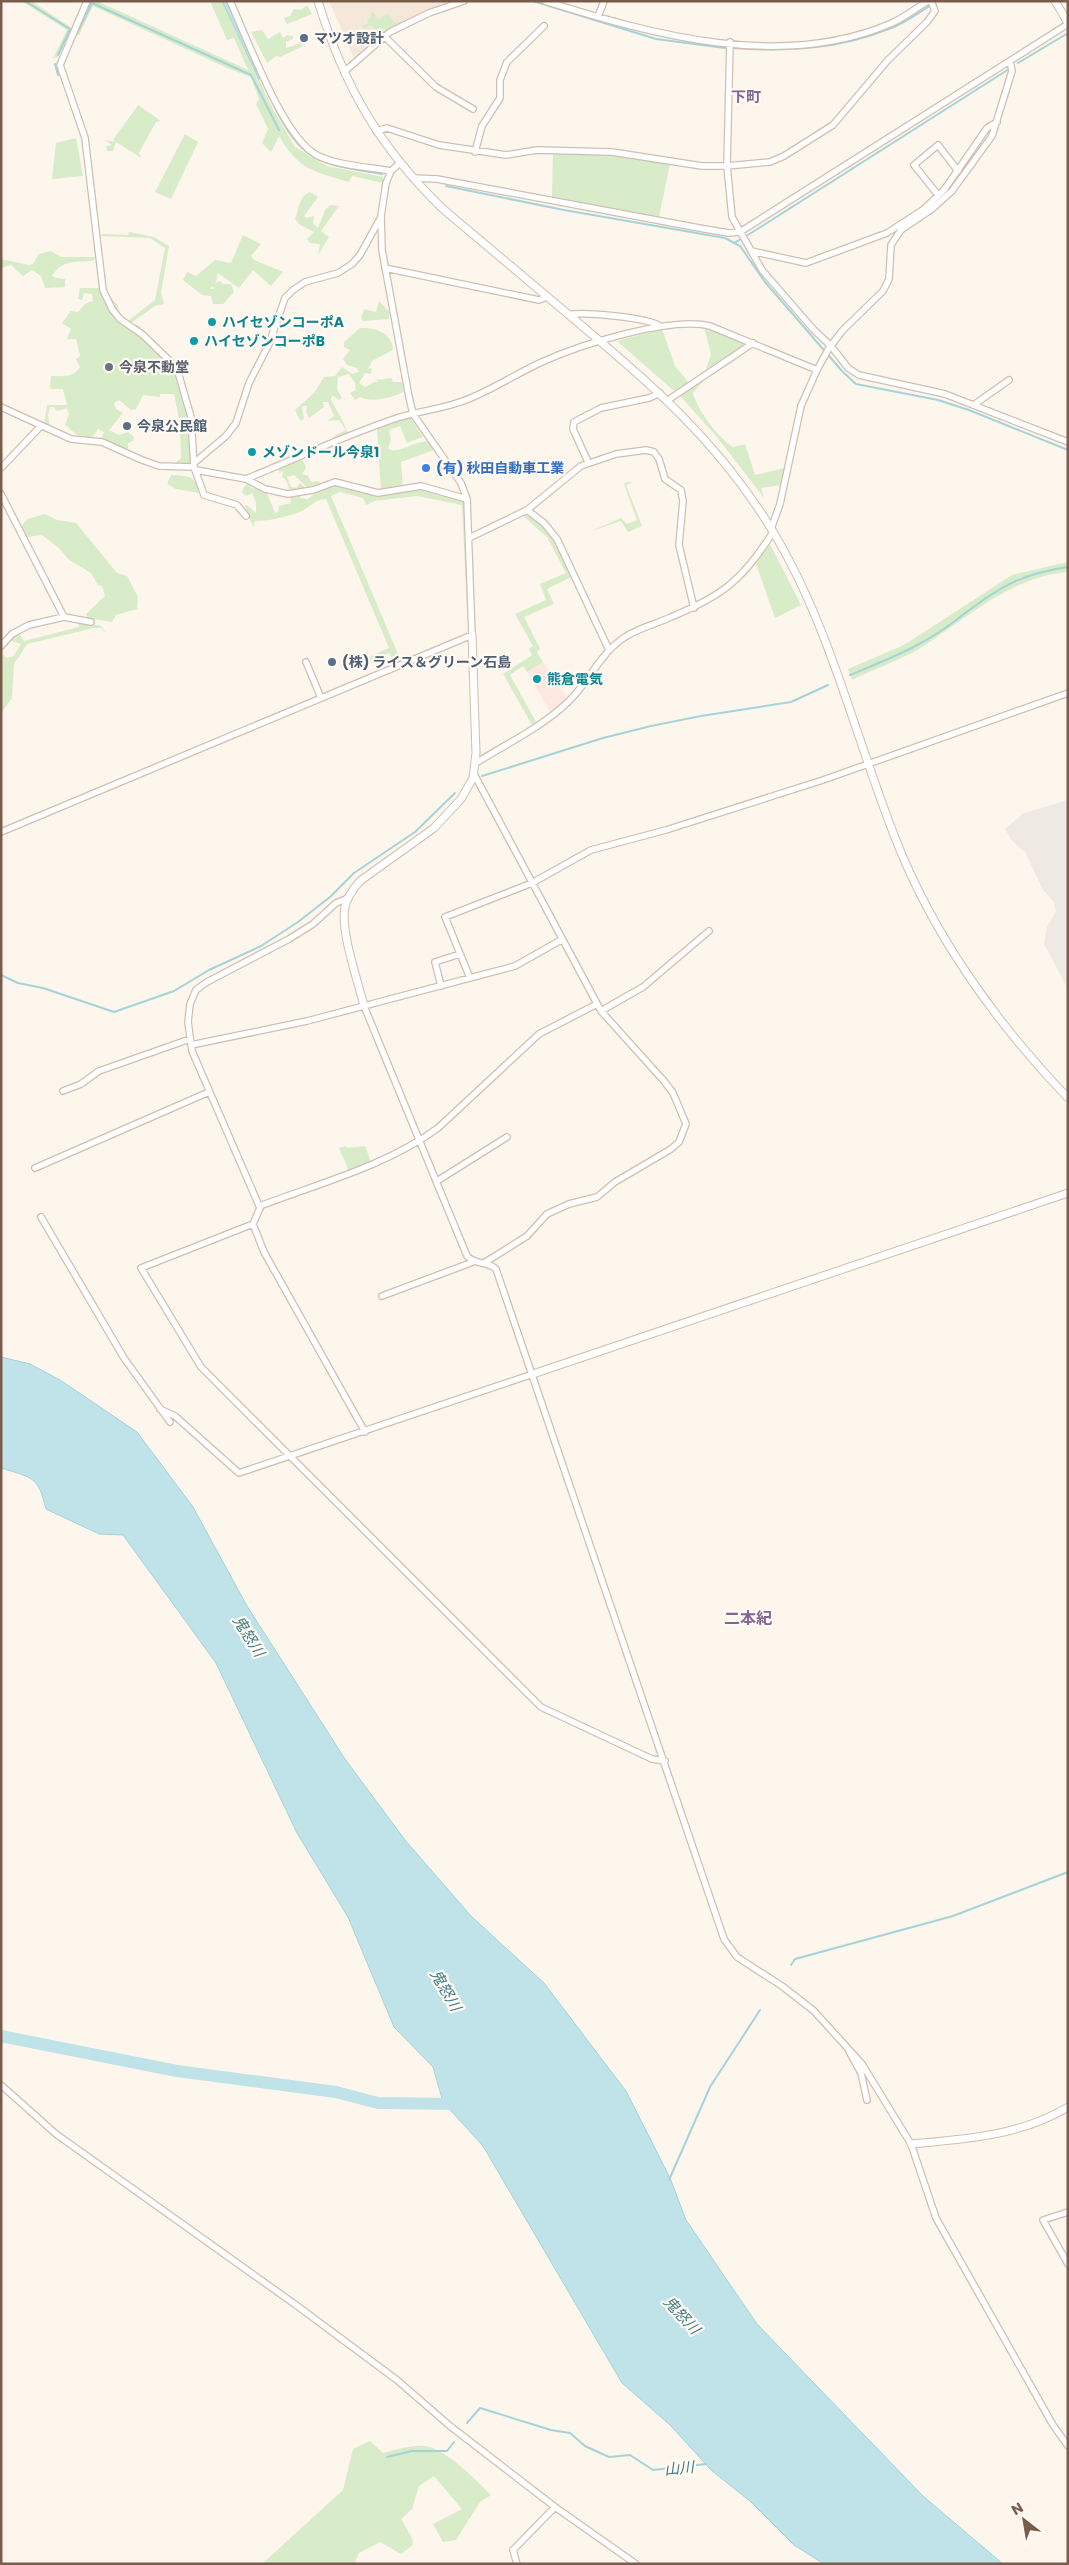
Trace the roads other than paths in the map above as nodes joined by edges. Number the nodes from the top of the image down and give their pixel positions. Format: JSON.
{"nodes":[{"id":1,"x":87,"y":1,"type":"edge"},
{"id":2,"x":230,"y":1,"type":"edge"},
{"id":3,"x":318,"y":1,"type":"edge"},
{"id":4,"x":464,"y":1,"type":"edge"},
{"id":5,"x":546,"y":1,"type":"edge"},
{"id":6,"x":604,"y":1,"type":"edge"},
{"id":7,"x":930,"y":1,"type":"edge"},
{"id":8,"x":1055,"y":1,"type":"edge"},
{"id":9,"x":598,"y":17,"type":"junction"},
{"id":10,"x":1068,"y":23,"type":"edge"},
{"id":11,"x":544,"y":26,"type":"dead end"},
{"id":12,"x":384,"y":36,"type":"junction"},
{"id":13,"x":730,"y":42,"type":"junction"},
{"id":14,"x":1010,"y":61,"type":"junction"},
{"id":15,"x":344,"y":72,"type":"junction"},
{"id":16,"x":473,"y":109,"type":"dead end"},
{"id":17,"x":997,"y":122,"type":"junction"},
{"id":18,"x":376,"y":131,"type":"junction"},
{"id":19,"x":475,"y":152,"type":"junction"},
{"id":20,"x":400,"y":164,"type":"junction"},
{"id":21,"x":727,"y":166,"type":"junction"},
{"id":22,"x":390,"y":171,"type":"junction"},
{"id":23,"x":958,"y":171,"type":"junction"},
{"id":24,"x":413,"y":178,"type":"junction"},
{"id":25,"x":938,"y":195,"type":"junction"},
{"id":26,"x":381,"y":216,"type":"junction"},
{"id":27,"x":740,"y":232,"type":"junction"},
{"id":28,"x":751,"y":251,"type":"junction"},
{"id":29,"x":385,"y":268,"type":"junction"},
{"id":30,"x":547,"y":297,"type":"junction"},
{"id":31,"x":568,"y":315,"type":"junction"},
{"id":32,"x":660,"y":326,"type":"junction"},
{"id":33,"x":601,"y":342,"type":"junction"},
{"id":34,"x":753,"y":343,"type":"junction"},
{"id":35,"x":830,"y":347,"type":"junction"},
{"id":36,"x":817,"y":370,"type":"junction"},
{"id":37,"x":1009,"y":380,"type":"dead end"},
{"id":38,"x":660,"y":393,"type":"junction"},
{"id":39,"x":668,"y":400,"type":"junction"},
{"id":40,"x":976,"y":404,"type":"junction"},
{"id":41,"x":1,"y":407,"type":"edge"},
{"id":42,"x":413,"y":414,"type":"junction"},
{"id":43,"x":41,"y":426,"type":"junction"},
{"id":44,"x":1068,"y":442,"type":"edge"},
{"id":45,"x":588,"y":462,"type":"junction"},
{"id":46,"x":195,"y":466,"type":"junction"},
{"id":47,"x":1,"y":468,"type":"edge"},
{"id":48,"x":246,"y":479,"type":"junction"},
{"id":49,"x":1,"y":494,"type":"edge"},
{"id":50,"x":467,"y":500,"type":"junction"},
{"id":51,"x":527,"y":510,"type":"junction"},
{"id":52,"x":246,"y":516,"type":"dead end"},
{"id":53,"x":772,"y":531,"type":"junction"},
{"id":54,"x":469,"y":538,"type":"junction"},
{"id":55,"x":694,"y":608,"type":"junction"},
{"id":56,"x":64,"y":617,"type":"junction"},
{"id":57,"x":91,"y":622,"type":"dead end"},
{"id":58,"x":472,"y":635,"type":"junction"},
{"id":59,"x":1,"y":646,"type":"edge"},
{"id":60,"x":609,"y":650,"type":"junction"},
{"id":61,"x":306,"y":662,"type":"dead end"},
{"id":62,"x":1068,"y":693,"type":"edge"},
{"id":63,"x":321,"y":698,"type":"junction"},
{"id":64,"x":476,"y":763,"type":"junction"},
{"id":65,"x":867,"y":764,"type":"junction"},
{"id":66,"x":474,"y":774,"type":"junction"},
{"id":67,"x":1,"y":832,"type":"edge"},
{"id":68,"x":532,"y":883,"type":"junction"},
{"id":69,"x":348,"y":898,"type":"junction"},
{"id":70,"x":709,"y":931,"type":"dead end"},
{"id":71,"x":561,"y":940,"type":"junction"},
{"id":72,"x":460,"y":954,"type":"junction"},
{"id":73,"x":470,"y":978,"type":"junction"},
{"id":74,"x":441,"y":986,"type":"junction"},
{"id":75,"x":597,"y":1004,"type":"junction"},
{"id":76,"x":364,"y":1006,"type":"junction"},
{"id":77,"x":601,"y":1010,"type":"junction"},
{"id":78,"x":190,"y":1042,"type":"junction"},
{"id":79,"x":63,"y":1091,"type":"dead end"},
{"id":80,"x":209,"y":1092,"type":"junction"},
{"id":81,"x":1068,"y":1098,"type":"edge"},
{"id":82,"x":507,"y":1137,"type":"dead end"},
{"id":83,"x":421,"y":1141,"type":"junction"},
{"id":84,"x":35,"y":1168,"type":"dead end"},
{"id":85,"x":438,"y":1181,"type":"junction"},
{"id":86,"x":1068,"y":1193,"type":"edge"},
{"id":87,"x":260,"y":1206,"type":"junction"},
{"id":88,"x":41,"y":1217,"type":"dead end"},
{"id":89,"x":252,"y":1224,"type":"junction"},
{"id":90,"x":473,"y":1262,"type":"junction"},
{"id":91,"x":484,"y":1264,"type":"junction"},
{"id":92,"x":382,"y":1296,"type":"dead end"},
{"id":93,"x":533,"y":1374,"type":"junction"},
{"id":94,"x":160,"y":1409,"type":"junction"},
{"id":95,"x":170,"y":1422,"type":"dead end"},
{"id":96,"x":365,"y":1432,"type":"junction"},
{"id":97,"x":292,"y":1456,"type":"junction"},
{"id":98,"x":665,"y":1761,"type":"junction"},
{"id":99,"x":841,"y":2039,"type":"junction"},
{"id":100,"x":1,"y":2085,"type":"edge"},
{"id":101,"x":867,"y":2100,"type":"dead end"},
{"id":102,"x":1068,"y":2107,"type":"edge"},
{"id":103,"x":911,"y":2144,"type":"junction"},
{"id":104,"x":1068,"y":2212,"type":"edge"},
{"id":105,"x":1068,"y":2264,"type":"edge"},
{"id":106,"x":1068,"y":2446,"type":"edge"},
{"id":107,"x":555,"y":2507,"type":"junction"},
{"id":108,"x":518,"y":2564,"type":"edge"},
{"id":109,"x":636,"y":2564,"type":"edge"}],
"edges":[{"from":1,"to":46,"type":"street"},
{"from":2,"to":22,"type":"street"},
{"from":3,"to":15,"type":"street"},
{"from":4,"to":12,"type":"street"},
{"from":5,"to":9,"type":"street"},
{"from":6,"to":9,"type":"street"},
{"from":7,"to":13,"type":"street"},
{"from":7,"to":21,"type":"street"},
{"from":8,"to":10,"type":"street"},
{"from":9,"to":13,"type":"street"},
{"from":10,"to":14,"type":"street"},
{"from":11,"to":19,"type":"street"},
{"from":12,"to":15,"type":"street"},
{"from":12,"to":16,"type":"street"},
{"from":13,"to":21,"type":"street"},
{"from":14,"to":17,"type":"street"},
{"from":14,"to":27,"type":"street"},
{"from":15,"to":18,"type":"street"},
{"from":17,"to":23,"type":"street"},
{"from":17,"to":35,"type":"street"},
{"from":18,"to":19,"type":"street"},
{"from":18,"to":20,"type":"street"},
{"from":19,"to":21,"type":"street"},
{"from":20,"to":22,"type":"street"},
{"from":20,"to":24,"type":"street"},
{"from":21,"to":27,"type":"street"},
{"from":22,"to":26,"type":"street"},
{"from":23,"to":25,"type":"street"},
{"from":23,"to":25,"type":"street"},
{"from":24,"to":27,"type":"street"},
{"from":24,"to":30,"type":"street"},
{"from":25,"to":28,"type":"street"},
{"from":26,"to":29,"type":"street"},
{"from":26,"to":46,"type":"street"},
{"from":27,"to":28,"type":"street"},
{"from":28,"to":35,"type":"street"},
{"from":29,"to":30,"type":"street"},
{"from":29,"to":42,"type":"street"},
{"from":30,"to":31,"type":"street"},
{"from":31,"to":32,"type":"street"},
{"from":31,"to":33,"type":"street"},
{"from":32,"to":33,"type":"street"},
{"from":32,"to":34,"type":"street"},
{"from":33,"to":38,"type":"street"},
{"from":33,"to":42,"type":"street"},
{"from":34,"to":36,"type":"street"},
{"from":34,"to":39,"type":"street"},
{"from":35,"to":36,"type":"street"},
{"from":35,"to":40,"type":"street"},
{"from":36,"to":53,"type":"street"},
{"from":37,"to":40,"type":"street"},
{"from":38,"to":39,"type":"street"},
{"from":38,"to":45,"type":"street"},
{"from":39,"to":53,"type":"street"},
{"from":40,"to":44,"type":"street"},
{"from":41,"to":43,"type":"street"},
{"from":42,"to":48,"type":"street"},
{"from":42,"to":50,"type":"street"},
{"from":43,"to":46,"type":"street"},
{"from":43,"to":47,"type":"street"},
{"from":45,"to":51,"type":"street"},
{"from":45,"to":55,"type":"street"},
{"from":46,"to":48,"type":"street"},
{"from":46,"to":52,"type":"street"},
{"from":48,"to":50,"type":"street"},
{"from":49,"to":56,"type":"street"},
{"from":50,"to":54,"type":"street"},
{"from":51,"to":54,"type":"street"},
{"from":51,"to":60,"type":"street"},
{"from":53,"to":55,"type":"street"},
{"from":53,"to":65,"type":"street"},
{"from":54,"to":58,"type":"street"},
{"from":55,"to":60,"type":"street"},
{"from":56,"to":57,"type":"street"},
{"from":56,"to":59,"type":"street"},
{"from":58,"to":63,"type":"street"},
{"from":58,"to":64,"type":"street"},
{"from":60,"to":64,"type":"street"},
{"from":61,"to":63,"type":"street"},
{"from":62,"to":65,"type":"street"},
{"from":63,"to":67,"type":"street"},
{"from":64,"to":66,"type":"street"},
{"from":65,"to":68,"type":"street"},
{"from":65,"to":81,"type":"street"},
{"from":66,"to":68,"type":"street"},
{"from":66,"to":69,"type":"street"},
{"from":68,"to":71,"type":"street"},
{"from":68,"to":72,"type":"street"},
{"from":69,"to":76,"type":"street"},
{"from":69,"to":78,"type":"street"},
{"from":70,"to":77,"type":"street"},
{"from":71,"to":73,"type":"street"},
{"from":71,"to":75,"type":"street"},
{"from":72,"to":73,"type":"street"},
{"from":72,"to":74,"type":"street"},
{"from":73,"to":74,"type":"street"},
{"from":74,"to":76,"type":"street"},
{"from":75,"to":77,"type":"street"},
{"from":75,"to":83,"type":"street"},
{"from":76,"to":78,"type":"street"},
{"from":76,"to":83,"type":"street"},
{"from":77,"to":91,"type":"street"},
{"from":78,"to":79,"type":"street"},
{"from":78,"to":80,"type":"street"},
{"from":80,"to":84,"type":"street"},
{"from":80,"to":87,"type":"street"},
{"from":82,"to":85,"type":"street"},
{"from":83,"to":85,"type":"street"},
{"from":83,"to":87,"type":"street"},
{"from":85,"to":90,"type":"street"},
{"from":86,"to":93,"type":"street"},
{"from":87,"to":89,"type":"street"},
{"from":88,"to":94,"type":"street"},
{"from":89,"to":96,"type":"street"},
{"from":89,"to":97,"type":"street"},
{"from":90,"to":91,"type":"street"},
{"from":90,"to":92,"type":"street"},
{"from":91,"to":93,"type":"street"},
{"from":93,"to":96,"type":"street"},
{"from":93,"to":98,"type":"street"},
{"from":94,"to":95,"type":"street"},
{"from":94,"to":97,"type":"street"},
{"from":96,"to":97,"type":"street"},
{"from":97,"to":98,"type":"street"},
{"from":98,"to":99,"type":"street"},
{"from":99,"to":101,"type":"street"},
{"from":99,"to":103,"type":"street"},
{"from":100,"to":107,"type":"street"},
{"from":102,"to":103,"type":"street"},
{"from":103,"to":106,"type":"street"},
{"from":104,"to":105,"type":"street"},
{"from":107,"to":108,"type":"street"},
{"from":107,"to":109,"type":"street"}]}
